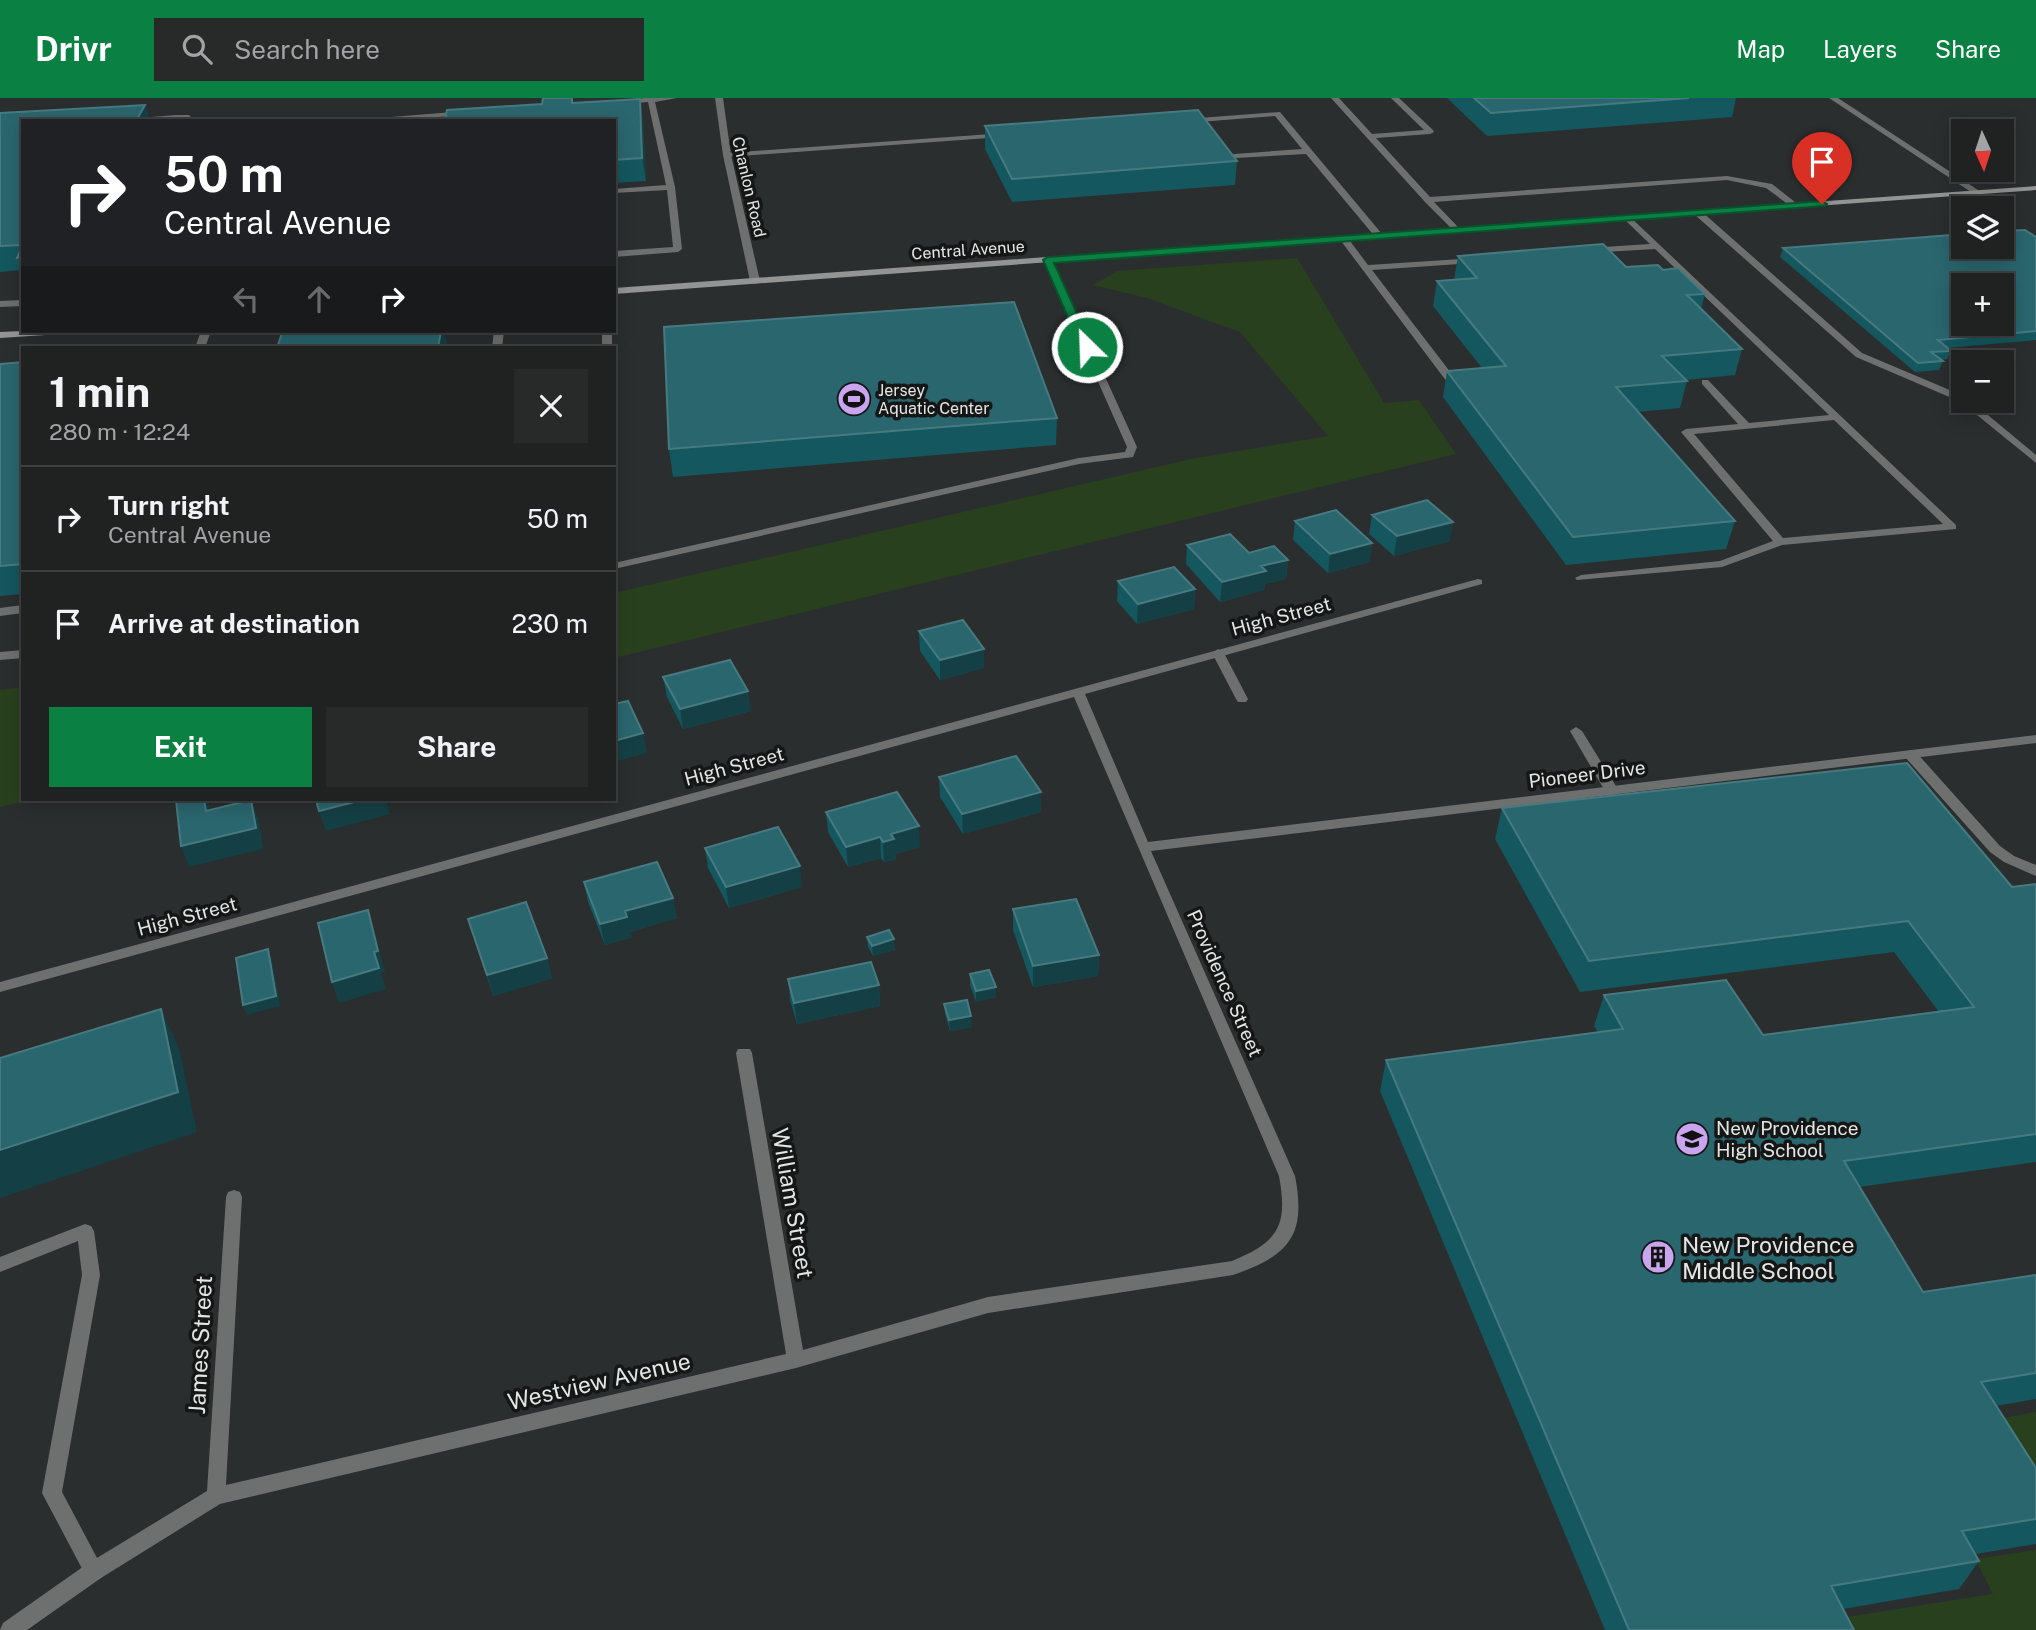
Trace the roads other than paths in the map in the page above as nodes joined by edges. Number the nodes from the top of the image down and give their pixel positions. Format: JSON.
{"nodes":[{"id":1,"x":673,"y":98,"type":"edge"},
{"id":2,"x":719,"y":98,"type":"edge"},
{"id":3,"x":1335,"y":98,"type":"edge"},
{"id":4,"x":1395,"y":98,"type":"edge"},
{"id":5,"x":1833,"y":98,"type":"edge"},
{"id":6,"x":651,"y":100,"type":"edge"},
{"id":7,"x":610,"y":102,"type":"edge"},
{"id":8,"x":473,"y":112,"type":"edge"},
{"id":9,"x":418,"y":118,"type":"edge"},
{"id":10,"x":142,"y":119,"type":"edge"},
{"id":11,"x":188,"y":119,"type":"edge"},
{"id":12,"x":394,"y":119,"type":"edge"},
{"id":13,"x":1181,"y":121,"type":"edge"},
{"id":14,"x":1010,"y":134,"type":"edge"},
{"id":15,"x":1370,"y":136,"type":"junction"},
{"id":16,"x":1308,"y":150,"type":"junction"},
{"id":17,"x":727,"y":155,"type":"junction"},
{"id":18,"x":1221,"y":157,"type":"edge"},
{"id":19,"x":671,"y":187,"type":"junction"},
{"id":20,"x":2036,"y":188,"type":"edge"},
{"id":21,"x":616,"y":191,"type":"edge"},
{"id":22,"x":1977,"y":192,"type":"junction"},
{"id":23,"x":1428,"y":200,"type":"junction"},
{"id":24,"x":1796,"y":205,"type":"junction"},
{"id":25,"x":1698,"y":213,"type":"junction"},
{"id":26,"x":1628,"y":218,"type":"junction"},
{"id":27,"x":1456,"y":230,"type":"junction"},
{"id":28,"x":1379,"y":236,"type":"junction"},
{"id":29,"x":1344,"y":239,"type":"junction"},
{"id":30,"x":1657,"y":246,"type":"junction"},
{"id":31,"x":1574,"y":252,"type":"edge"},
{"id":32,"x":616,"y":254,"type":"edge"},
{"id":33,"x":1491,"y":258,"type":"edge"},
{"id":34,"x":1048,"y":260,"type":"junction"},
{"id":35,"x":1366,"y":268,"type":"junction"},
{"id":36,"x":755,"y":281,"type":"junction"},
{"id":37,"x":616,"y":291,"type":"edge"},
{"id":38,"x":21,"y":303,"type":"edge"},
{"id":39,"x":0,"y":304,"type":"edge"},
{"id":40,"x":30,"y":333,"type":"edge"},
{"id":41,"x":0,"y":335,"type":"edge"},
{"id":42,"x":1704,"y":382,"type":"dead end"},
{"id":43,"x":1457,"y":388,"type":"edge"},
{"id":44,"x":1951,"y":394,"type":"edge"},
{"id":45,"x":1980,"y":413,"type":"edge"},
{"id":46,"x":1837,"y":416,"type":"junction"},
{"id":47,"x":1746,"y":426,"type":"junction"},
{"id":48,"x":2036,"y":460,"type":"edge"},
{"id":49,"x":1780,"y":542,"type":"junction"},
{"id":50,"x":616,"y":566,"type":"edge"},
{"id":51,"x":1581,"y":578,"type":"dead end"},
{"id":52,"x":1478,"y":582,"type":"dead end"},
{"id":53,"x":21,"y":610,"type":"edge"},
{"id":54,"x":0,"y":612,"type":"edge"},
{"id":55,"x":1218,"y":653,"type":"junction"},
{"id":56,"x":21,"y":654,"type":"edge"},
{"id":57,"x":0,"y":656,"type":"edge"},
{"id":58,"x":1078,"y":691,"type":"junction"},
{"id":59,"x":1242,"y":698,"type":"dead end"},
{"id":60,"x":1576,"y":731,"type":"dead end"},
{"id":61,"x":2036,"y":739,"type":"edge"},
{"id":62,"x":1910,"y":754,"type":"junction"},
{"id":63,"x":1612,"y":791,"type":"junction"},
{"id":64,"x":1143,"y":847,"type":"junction"},
{"id":65,"x":2036,"y":871,"type":"edge"},
{"id":66,"x":0,"y":987,"type":"edge"},
{"id":67,"x":744,"y":1054,"type":"dead end"},
{"id":68,"x":234,"y":1196,"type":"dead end"},
{"id":69,"x":0,"y":1265,"type":"edge"},
{"id":70,"x":1233,"y":1268,"type":"joint"},
{"id":71,"x":796,"y":1360,"type":"junction"},
{"id":72,"x":216,"y":1496,"type":"junction"},
{"id":73,"x":94,"y":1571,"type":"junction"},
{"id":74,"x":10,"y":1630,"type":"edge"}],
"edges":[{"from":1,"to":6,"type":"street"},
{"from":2,"to":17,"type":"street","name":"Chanlon Road"},
{"from":3,"to":15,"type":"street"},
{"from":4,"to":15,"type":"street"},
{"from":5,"to":22,"type":"street"},
{"from":6,"to":7,"type":"street"},
{"from":6,"to":19,"type":"street"},
{"from":8,"to":9,"type":"street"},
{"from":9,"to":12,"type":"street"},
{"from":10,"to":11,"type":"street"},
{"from":13,"to":16,"type":"street"},
{"from":14,"to":17,"type":"street"},
{"from":15,"to":23,"type":"street"},
{"from":16,"to":18,"type":"street"},
{"from":16,"to":28,"type":"street"},
{"from":17,"to":36,"type":"street","name":"Chanlon Road"},
{"from":19,"to":21,"type":"street"},
{"from":19,"to":32,"type":"street"},
{"from":20,"to":22,"type":"street","name":"Central Avenue"},
{"from":22,"to":24,"type":"street","name":"Central Avenue"},
{"from":23,"to":24,"type":"street"},
{"from":23,"to":27,"type":"street"},
{"from":24,"to":25,"type":"street","name":"Central Avenue"},
{"from":25,"to":26,"type":"street","name":"Central Avenue"},
{"from":25,"to":44,"type":"street"},
{"from":26,"to":27,"type":"street","name":"Central Avenue"},
{"from":26,"to":30,"type":"street"},
{"from":27,"to":28,"type":"street","name":"Central Avenue"},
{"from":28,"to":29,"type":"street","name":"Central Avenue"},
{"from":29,"to":34,"type":"street","name":"Central Avenue"},
{"from":29,"to":35,"type":"street"},
{"from":30,"to":31,"type":"street"},
{"from":30,"to":46,"type":"street"},
{"from":33,"to":35,"type":"street"},
{"from":34,"to":36,"type":"street","name":"Central Avenue"},
{"from":34,"to":50,"type":"street"},
{"from":35,"to":43,"type":"street"},
{"from":36,"to":37,"type":"street","name":"Central Avenue"},
{"from":38,"to":39,"type":"street"},
{"from":40,"to":41,"type":"street"},
{"from":42,"to":47,"type":"street"},
{"from":45,"to":48,"type":"street"},
{"from":46,"to":47,"type":"street"},
{"from":46,"to":49,"type":"street"},
{"from":47,"to":49,"type":"street"},
{"from":49,"to":51,"type":"street"},
{"from":52,"to":55,"type":"street","name":"High Street"},
{"from":53,"to":54,"type":"street"},
{"from":55,"to":58,"type":"street","name":"High Street"},
{"from":55,"to":59,"type":"street"},
{"from":56,"to":57,"type":"street"},
{"from":58,"to":64,"type":"street","name":"Providence Street"},
{"from":58,"to":66,"type":"street","name":"High Street"},
{"from":60,"to":63,"type":"street"},
{"from":61,"to":62,"type":"street","name":"Pioneer Drive"},
{"from":62,"to":63,"type":"street","name":"Pioneer Drive"},
{"from":62,"to":65,"type":"street"},
{"from":63,"to":64,"type":"street","name":"Pioneer Drive"},
{"from":64,"to":70,"type":"street","name":"Providence Street"},
{"from":67,"to":71,"type":"street","name":"William Street"},
{"from":68,"to":72,"type":"street","name":"James Street"},
{"from":69,"to":73,"type":"street"},
{"from":70,"to":71,"type":"street","name":"Westview Avenue"},
{"from":71,"to":72,"type":"street","name":"Westview Avenue"},
{"from":72,"to":73,"type":"street","name":"Westview Avenue"},
{"from":73,"to":74,"type":"street","name":"Westview Avenue"}]}
